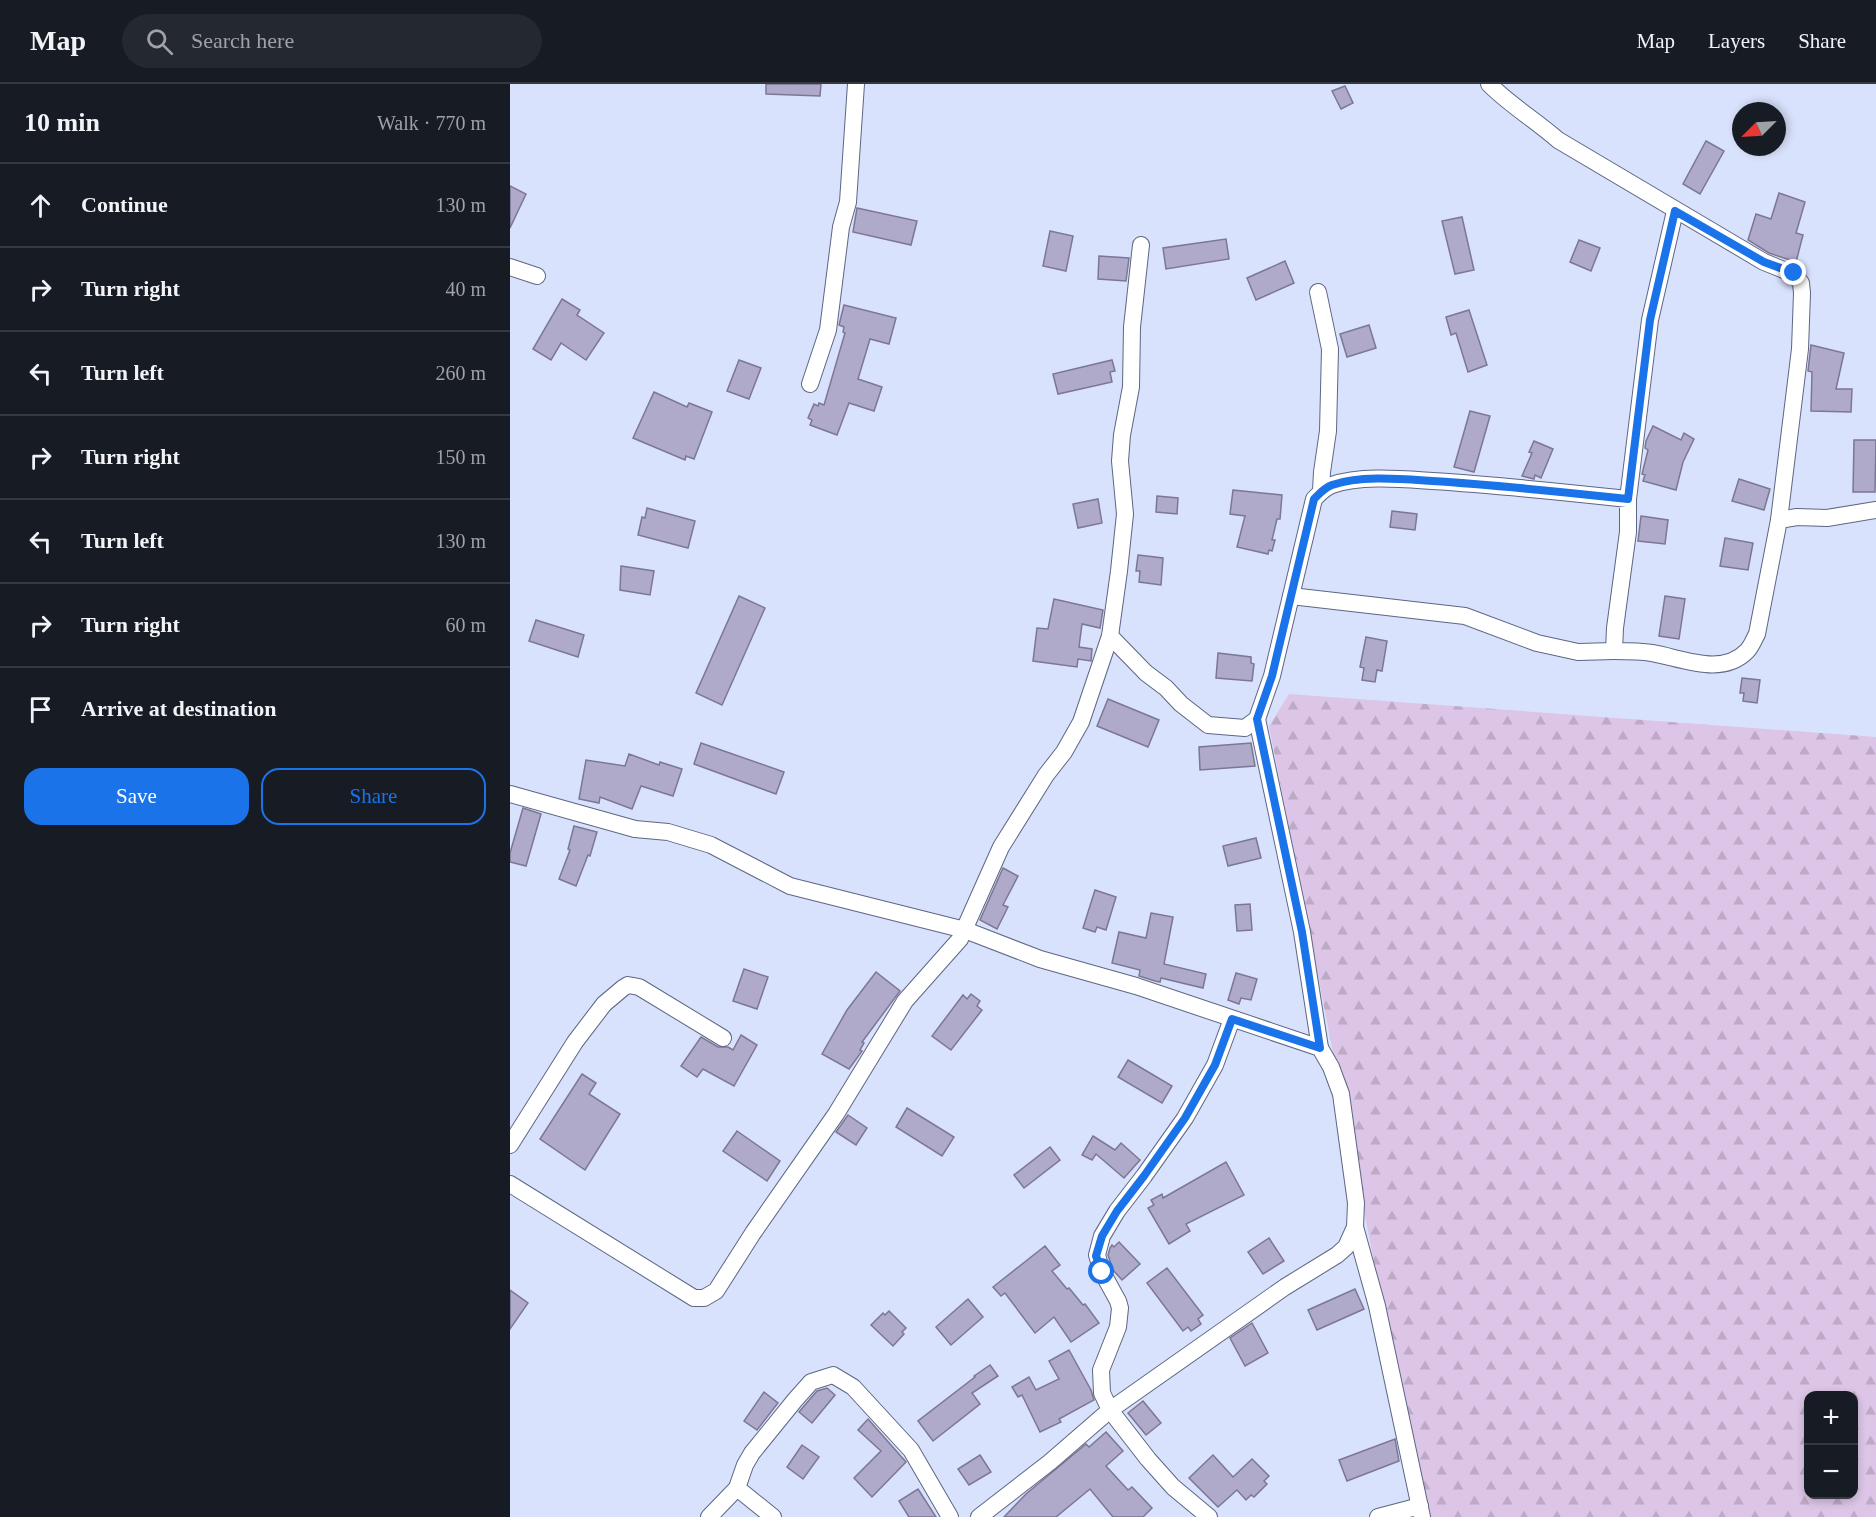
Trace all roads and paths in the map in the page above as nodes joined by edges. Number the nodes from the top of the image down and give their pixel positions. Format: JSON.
{"nodes":[{"id":1,"x":856,"y":84,"type":"edge"},
{"id":2,"x":1489,"y":84,"type":"edge"},
{"id":3,"x":1675,"y":211,"type":"junction"},
{"id":4,"x":1141,"y":244,"type":"dead end"},
{"id":5,"x":510,"y":267,"type":"edge"},
{"id":6,"x":537,"y":276,"type":"dead end"},
{"id":7,"x":1318,"y":292,"type":"dead end"},
{"id":8,"x":810,"y":384,"type":"dead end"},
{"id":9,"x":1321,"y":491,"type":"junction"},
{"id":10,"x":1628,"y":499,"type":"junction"},
{"id":11,"x":1876,"y":510,"type":"edge"},
{"id":12,"x":1779,"y":520,"type":"junction"},
{"id":13,"x":1291,"y":596,"type":"junction"},
{"id":14,"x":1110,"y":636,"type":"junction"},
{"id":15,"x":1614,"y":651,"type":"junction"},
{"id":16,"x":1257,"y":719,"type":"junction"},
{"id":17,"x":510,"y":794,"type":"edge"},
{"id":18,"x":965,"y":930,"type":"junction"},
{"id":19,"x":1232,"y":1019,"type":"junction"},
{"id":20,"x":723,"y":1038,"type":"dead end"},
{"id":21,"x":1320,"y":1048,"type":"junction"},
{"id":22,"x":510,"y":1145,"type":"edge"},
{"id":23,"x":510,"y":1184,"type":"edge"},
{"id":24,"x":1355,"y":1227,"type":"junction"},
{"id":25,"x":1110,"y":1410,"type":"junction"},
{"id":26,"x":737,"y":1488,"type":"junction"},
{"id":27,"x":1421,"y":1512,"type":"edge"},
{"id":28,"x":709,"y":1517,"type":"edge"},
{"id":29,"x":773,"y":1517,"type":"edge"},
{"id":30,"x":950,"y":1517,"type":"edge"},
{"id":31,"x":979,"y":1517,"type":"edge"},
{"id":32,"x":1209,"y":1517,"type":"edge"},
{"id":33,"x":1378,"y":1517,"type":"edge"}],
"edges":[{"from":1,"to":8,"type":"street"},
{"from":2,"to":3,"type":"street"},
{"from":3,"to":10,"type":"street"},
{"from":3,"to":12,"type":"street"},
{"from":4,"to":14,"type":"street"},
{"from":5,"to":6,"type":"street"},
{"from":7,"to":9,"type":"street"},
{"from":9,"to":10,"type":"street"},
{"from":9,"to":13,"type":"street"},
{"from":10,"to":15,"type":"street"},
{"from":11,"to":12,"type":"street"},
{"from":12,"to":15,"type":"street"},
{"from":13,"to":15,"type":"street"},
{"from":13,"to":16,"type":"street"},
{"from":14,"to":16,"type":"street"},
{"from":14,"to":18,"type":"street"},
{"from":16,"to":21,"type":"street"},
{"from":17,"to":18,"type":"street"},
{"from":18,"to":19,"type":"street"},
{"from":18,"to":23,"type":"street"},
{"from":19,"to":21,"type":"street"},
{"from":19,"to":25,"type":"street"},
{"from":20,"to":22,"type":"street"},
{"from":21,"to":24,"type":"street"},
{"from":24,"to":25,"type":"street"},
{"from":24,"to":27,"type":"street"},
{"from":25,"to":31,"type":"street"},
{"from":25,"to":32,"type":"street"},
{"from":26,"to":28,"type":"street"},
{"from":26,"to":29,"type":"street"},
{"from":26,"to":30,"type":"street"},
{"from":27,"to":33,"type":"street"}]}
